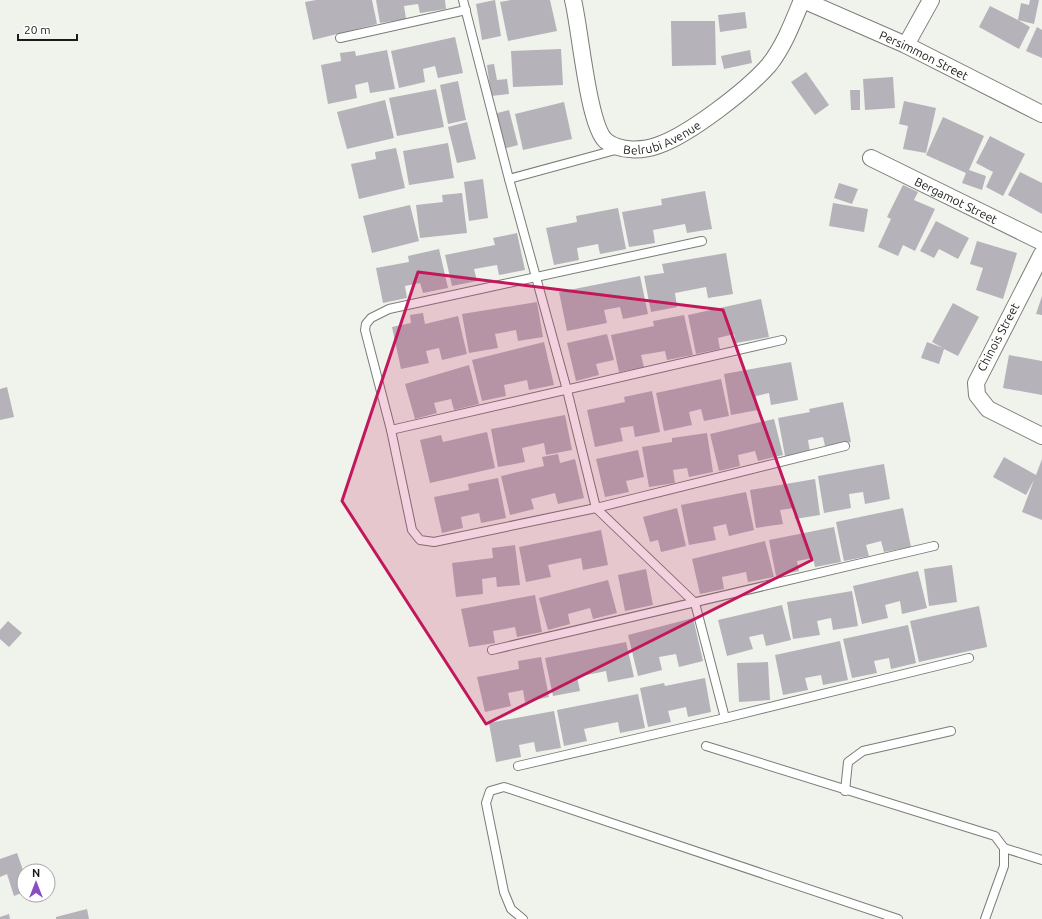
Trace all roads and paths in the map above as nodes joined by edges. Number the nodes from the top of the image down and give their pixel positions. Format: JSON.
{"nodes":[{"id":1,"x":464,"y":0,"type":"edge"},
{"id":2,"x":573,"y":0,"type":"edge"},
{"id":3,"x":803,"y":0,"type":"edge"},
{"id":4,"x":931,"y":0,"type":"edge"},
{"id":5,"x":466,"y":10,"type":"junction"},
{"id":6,"x":340,"y":38,"type":"dead end"},
{"id":7,"x":906,"y":45,"type":"junction"},
{"id":8,"x":1042,"y":114,"type":"edge"},
{"id":9,"x":621,"y":148,"type":"junction"},
{"id":10,"x":871,"y":158,"type":"dead end"},
{"id":11,"x":509,"y":179,"type":"junction"},
{"id":12,"x":702,"y":241,"type":"dead end"},
{"id":13,"x":1042,"y":242,"type":"edge"},
{"id":14,"x":1042,"y":254,"type":"edge"},
{"id":15,"x":537,"y":278,"type":"junction"},
{"id":16,"x":782,"y":340,"type":"dead end"},
{"id":17,"x":567,"y":390,"type":"junction"},
{"id":18,"x":391,"y":430,"type":"junction"},
{"id":19,"x":1042,"y":436,"type":"edge"},
{"id":20,"x":845,"y":446,"type":"dead end"},
{"id":21,"x":596,"y":508,"type":"junction"},
{"id":22,"x":934,"y":546,"type":"dead end"},
{"id":23,"x":695,"y":603,"type":"junction"},
{"id":24,"x":492,"y":650,"type":"dead end"},
{"id":25,"x":969,"y":658,"type":"dead end"},
{"id":26,"x":725,"y":718,"type":"junction"},
{"id":27,"x":950,"y":731,"type":"dead end"},
{"id":28,"x":706,"y":746,"type":"dead end"},
{"id":29,"x":518,"y":766,"type":"dead end"},
{"id":30,"x":845,"y":791,"type":"junction"},
{"id":31,"x":1004,"y":848,"type":"junction"},
{"id":32,"x":1042,"y":860,"type":"edge"},
{"id":33,"x":523,"y":919,"type":"edge"},
{"id":34,"x":898,"y":919,"type":"edge"},
{"id":35,"x":985,"y":919,"type":"edge"}],
"edges":[{"from":1,"to":5,"type":"lane"},
{"from":2,"to":9,"type":"street","name":"Belrubi Avenue"},
{"from":3,"to":7,"type":"street","name":"Persimmon Street"},
{"from":3,"to":9,"type":"street","name":"Belrubi Avenue"},
{"from":4,"to":7,"type":"street"},
{"from":5,"to":6,"type":"lane"},
{"from":5,"to":11,"type":"lane"},
{"from":7,"to":8,"type":"street","name":"Persimmon Street"},
{"from":9,"to":11,"type":"lane"},
{"from":10,"to":13,"type":"street","name":"Bergamot Street"},
{"from":11,"to":15,"type":"lane"},
{"from":12,"to":15,"type":"lane"},
{"from":14,"to":19,"type":"street","name":"Chinois Street"},
{"from":15,"to":17,"type":"lane"},
{"from":15,"to":18,"type":"lane"},
{"from":16,"to":17,"type":"lane"},
{"from":17,"to":18,"type":"lane"},
{"from":17,"to":21,"type":"lane"},
{"from":18,"to":21,"type":"lane"},
{"from":20,"to":21,"type":"lane"},
{"from":21,"to":23,"type":"lane"},
{"from":22,"to":23,"type":"lane"},
{"from":23,"to":24,"type":"lane"},
{"from":23,"to":26,"type":"lane"},
{"from":25,"to":26,"type":"lane"},
{"from":26,"to":29,"type":"lane"},
{"from":27,"to":30,"type":"lane"},
{"from":28,"to":30,"type":"lane"},
{"from":30,"to":31,"type":"lane"},
{"from":31,"to":32,"type":"lane"},
{"from":31,"to":35,"type":"lane"},
{"from":33,"to":34,"type":"lane"}]}
